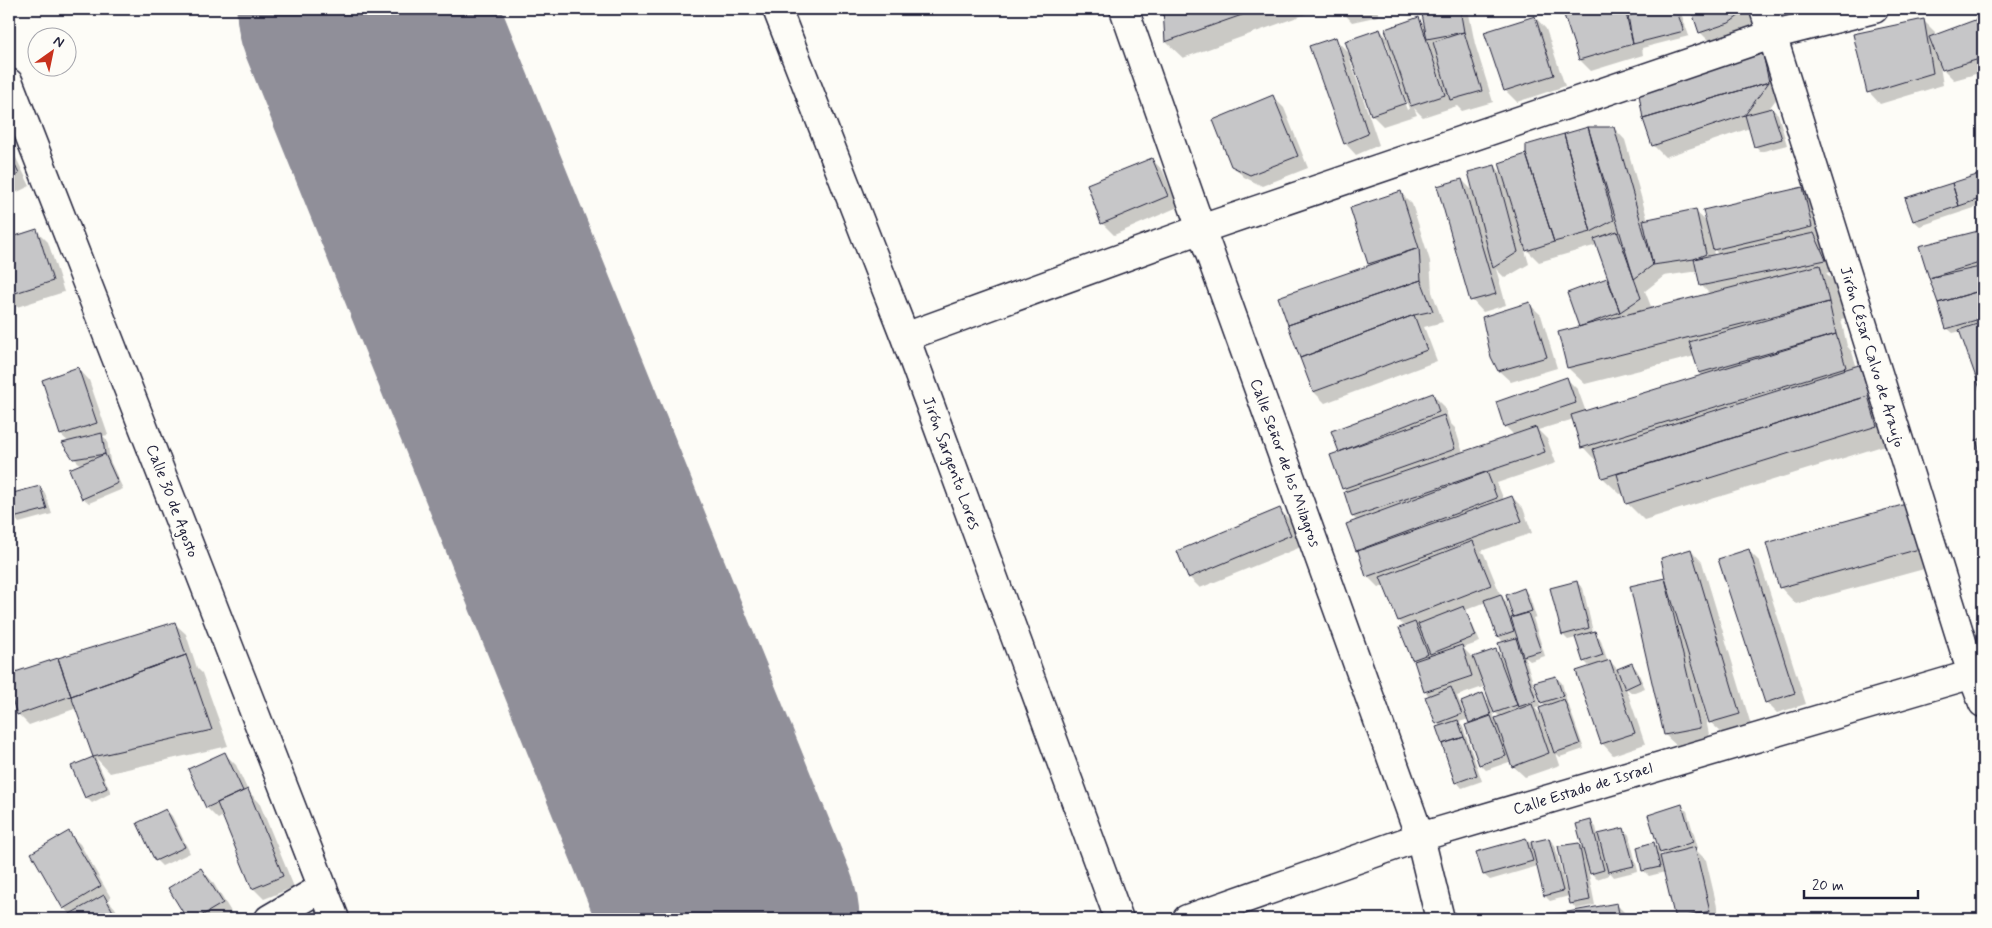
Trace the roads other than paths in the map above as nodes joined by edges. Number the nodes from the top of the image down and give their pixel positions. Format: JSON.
{"nodes":[{"id":1,"x":777,"y":9,"type":"edge"},
{"id":2,"x":1124,"y":9,"type":"edge"},
{"id":3,"x":1764,"y":9,"type":"edge"},
{"id":4,"x":1874,"y":9,"type":"edge"},
{"id":5,"x":1771,"y":35,"type":"junction"},
{"id":6,"x":9,"y":83,"type":"edge"},
{"id":7,"x":1201,"y":229,"type":"junction"},
{"id":8,"x":905,"y":336,"type":"junction"},
{"id":9,"x":1978,"y":672,"type":"edge"},
{"id":10,"x":1983,"y":704,"type":"edge"},
{"id":11,"x":1420,"y":837,"type":"junction"},
{"id":12,"x":322,"y":888,"type":"junction"},
{"id":13,"x":269,"y":919,"type":"edge"},
{"id":14,"x":335,"y":919,"type":"edge"},
{"id":15,"x":1119,"y":919,"type":"edge"},
{"id":16,"x":1187,"y":919,"type":"edge"},
{"id":17,"x":1440,"y":919,"type":"edge"}],
"edges":[{"from":1,"to":8,"type":"street","name":"Jirón Sargento Lores"},
{"from":2,"to":7,"type":"street","name":"Calle Señor de los Milagros"},
{"from":3,"to":5,"type":"street","name":"Jirón César Calvo de Araujo"},
{"from":4,"to":5,"type":"street"},
{"from":5,"to":7,"type":"street"},
{"from":5,"to":9,"type":"street","name":"Jirón César Calvo de Araujo"},
{"from":6,"to":12,"type":"street","name":"Calle 30 de Agosto"},
{"from":7,"to":8,"type":"street"},
{"from":7,"to":11,"type":"street","name":"Calle Señor de los Milagros"},
{"from":8,"to":15,"type":"street","name":"Jirón Sargento Lores"},
{"from":9,"to":10,"type":"street","name":"Jirón César Calvo de Araujo"},
{"from":9,"to":11,"type":"street","name":"Calle Estado de Israel"},
{"from":11,"to":16,"type":"street","name":"Calle Estado de Israel"},
{"from":11,"to":17,"type":"street","name":"Calle Señor de los Milagros"},
{"from":12,"to":13,"type":"street"},
{"from":12,"to":14,"type":"street","name":"Calle 30 de Agosto"}]}
